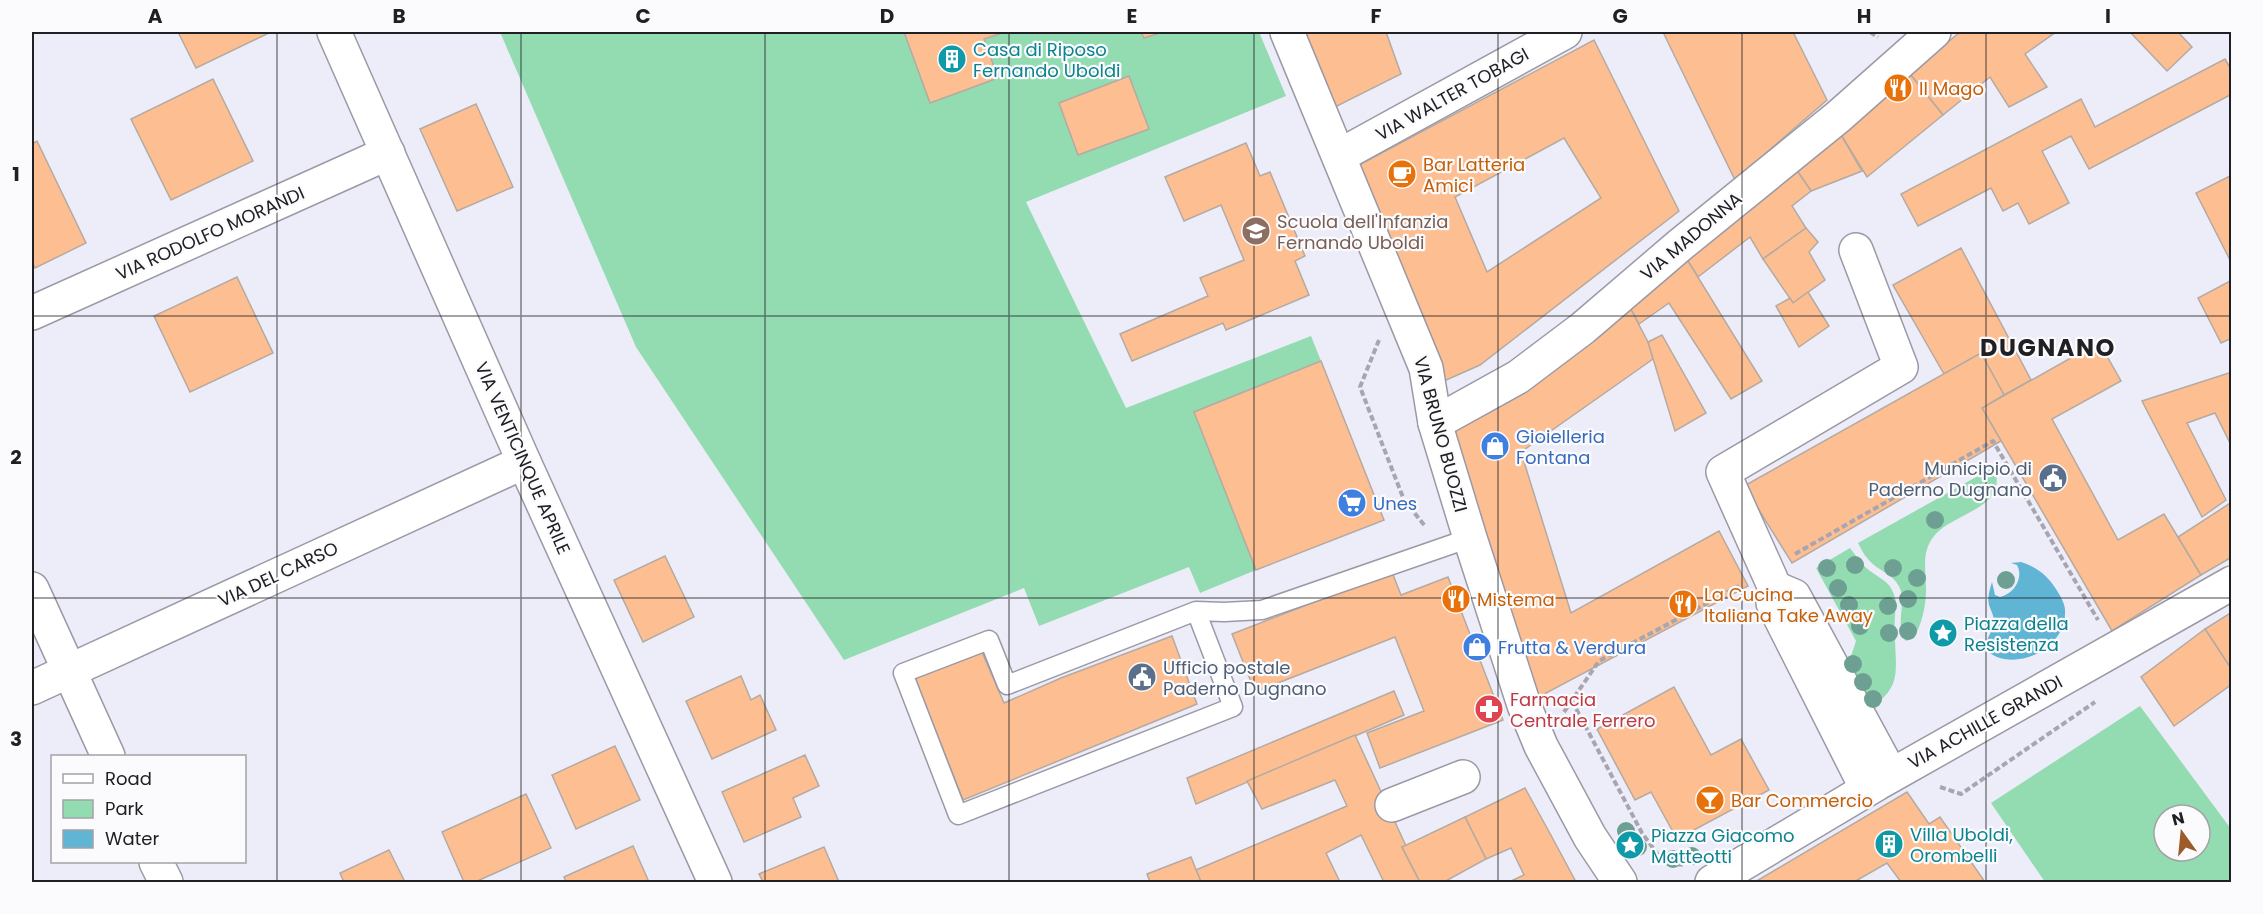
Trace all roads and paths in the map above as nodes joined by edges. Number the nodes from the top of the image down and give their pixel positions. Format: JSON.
{"nodes":[{"id":1,"x":334,"y":32,"type":"edge"},
{"id":2,"x":1287,"y":32,"type":"edge"},
{"id":3,"x":1565,"y":32,"type":"edge"},
{"id":4,"x":1916,"y":38,"type":"edge"},
{"id":5,"x":388,"y":153,"type":"junction"},
{"id":6,"x":1339,"y":156,"type":"junction"},
{"id":7,"x":1856,"y":250,"type":"dead end"},
{"id":8,"x":32,"y":313,"type":"edge"},
{"id":9,"x":1435,"y":423,"type":"junction"},
{"id":10,"x":524,"y":462,"type":"junction"},
{"id":11,"x":1470,"y":538,"type":"junction"},
{"id":12,"x":1789,"y":558,"type":"dead end"},
{"id":13,"x":2232,"y":583,"type":"edge"},
{"id":14,"x":1760,"y":585,"type":"junction"},
{"id":15,"x":32,"y":589,"type":"edge"},
{"id":16,"x":1196,"y":611,"type":"junction"},
{"id":17,"x":2115,"y":649,"type":"junction"},
{"id":18,"x":1595,"y":667,"type":"dead end"},
{"id":19,"x":68,"y":670,"type":"junction"},
{"id":20,"x":32,"y":688,"type":"edge"},
{"id":21,"x":1572,"y":701,"type":"dead end"},
{"id":22,"x":108,"y":755,"type":"edge"},
{"id":23,"x":1463,"y":777,"type":"dead end"},
{"id":24,"x":1879,"y":782,"type":"junction"},
{"id":25,"x":1392,"y":805,"type":"dead end"},
{"id":26,"x":157,"y":863,"type":"edge"},
{"id":27,"x":1704,"y":873,"type":"edge"},
{"id":28,"x":166,"y":882,"type":"edge"},
{"id":29,"x":715,"y":882,"type":"edge"},
{"id":30,"x":1620,"y":882,"type":"edge"}],
"edges":[{"from":1,"to":5,"type":"street","name":"VIA VENTICINQUE APRILE"},
{"from":2,"to":6,"type":"street","name":"VIA BRUNO BUOZZI"},
{"from":3,"to":6,"type":"street","name":"VIA WALTER TOBAGI"},
{"from":4,"to":9,"type":"street","name":"VIA MADONNA"},
{"from":5,"to":8,"type":"street","name":"VIA RODOLFO MORANDI"},
{"from":5,"to":10,"type":"street","name":"VIA VENTICINQUE APRILE"},
{"from":6,"to":9,"type":"street","name":"VIA BRUNO BUOZZI"},
{"from":7,"to":14,"type":"street"},
{"from":9,"to":11,"type":"street","name":"VIA BRUNO BUOZZI"},
{"from":10,"to":19,"type":"street","name":"VIA DEL CARSO"},
{"from":10,"to":29,"type":"street","name":"VIA VENTICINQUE APRILE"},
{"from":11,"to":16,"type":"lane"},
{"from":11,"to":30,"type":"street","name":"VIA BRUNO BUOZZI"},
{"from":12,"to":17,"type":"path"},
{"from":13,"to":17,"type":"street","name":"VIA ACHILLE GRANDI"},
{"from":14,"to":18,"type":"path"},
{"from":14,"to":24,"type":"street"},
{"from":15,"to":19,"type":"street"},
{"from":16,"to":16,"type":"lane"},
{"from":17,"to":24,"type":"street","name":"VIA ACHILLE GRANDI"},
{"from":19,"to":20,"type":"street","name":"VIA DEL CARSO"},
{"from":19,"to":22,"type":"street"},
{"from":21,"to":27,"type":"path"},
{"from":23,"to":25,"type":"street"},
{"from":24,"to":27,"type":"street","name":"VIA ACHILLE GRANDI"},
{"from":26,"to":28,"type":"street"}]}
